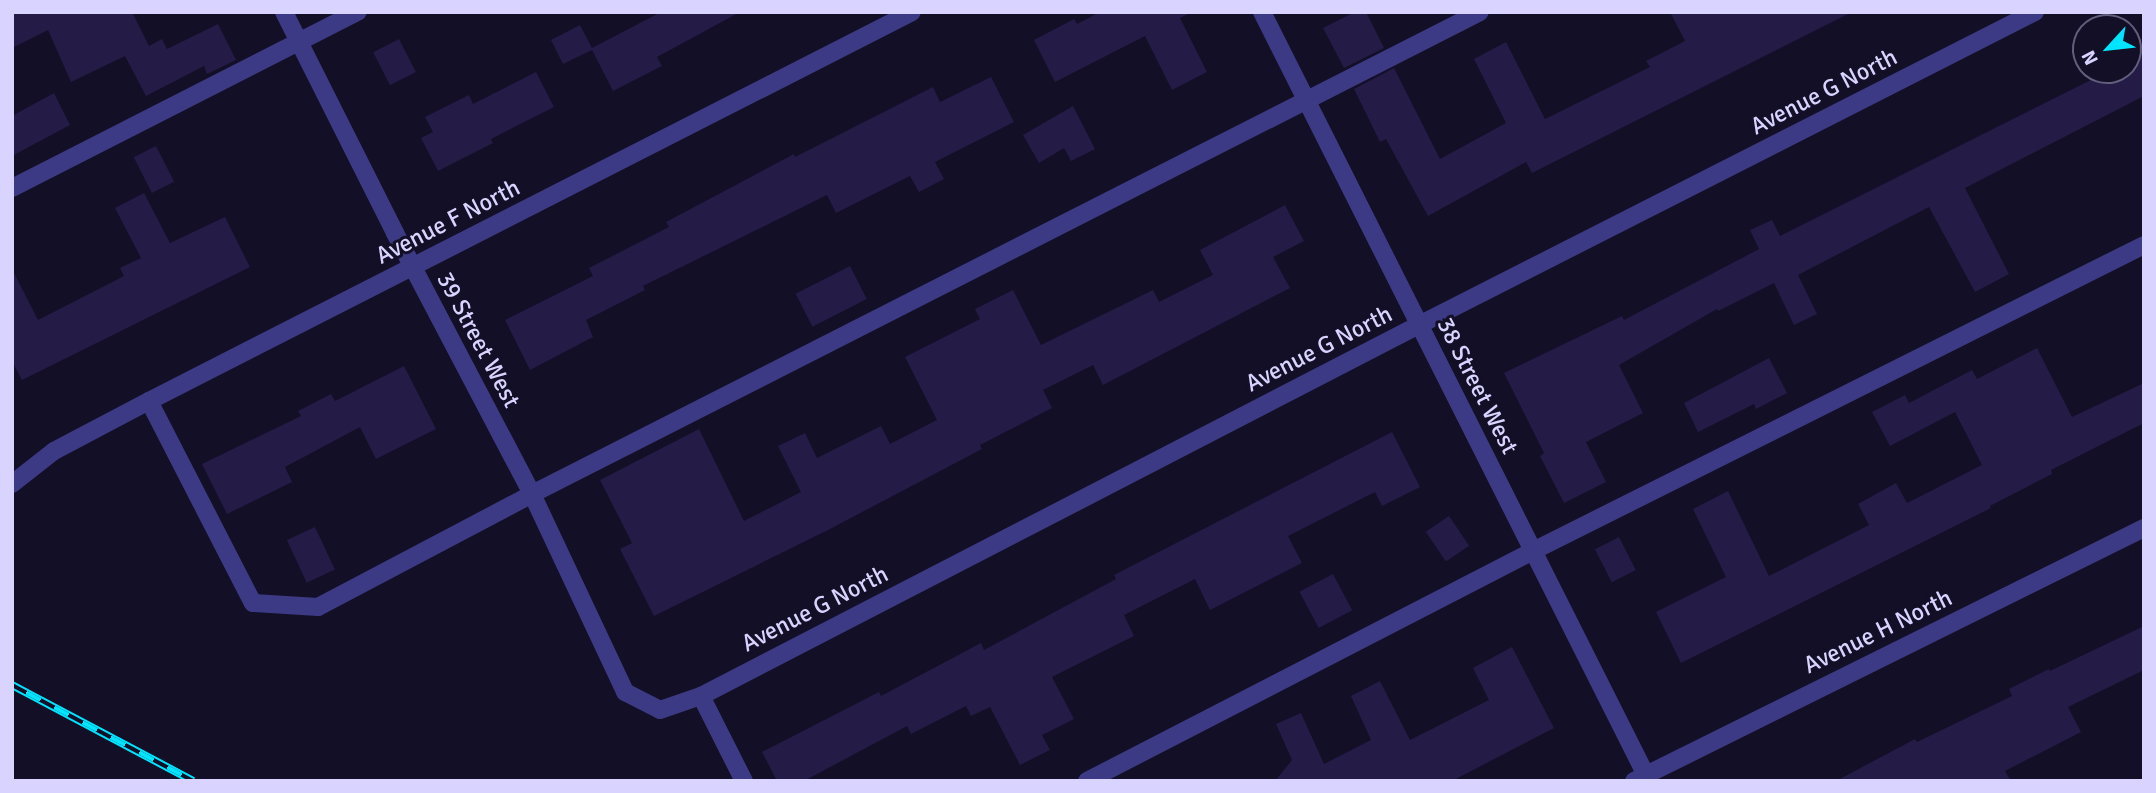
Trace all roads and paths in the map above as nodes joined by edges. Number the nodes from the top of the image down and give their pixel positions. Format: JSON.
{"nodes":[{"id":1,"x":284,"y":12,"type":"edge"},
{"id":2,"x":358,"y":12,"type":"edge"},
{"id":3,"x":912,"y":12,"type":"edge"},
{"id":4,"x":1262,"y":12,"type":"edge"},
{"id":5,"x":1480,"y":12,"type":"edge"},
{"id":6,"x":2035,"y":12,"type":"edge"},
{"id":7,"x":299,"y":42,"type":"junction"},
{"id":8,"x":1307,"y":101,"type":"junction"},
{"id":9,"x":12,"y":188,"type":"edge"},
{"id":10,"x":2144,"y":245,"type":"edge"},
{"id":11,"x":412,"y":267,"type":"junction"},
{"id":12,"x":1419,"y":325,"type":"junction"},
{"id":13,"x":149,"y":401,"type":"junction"},
{"id":14,"x":12,"y":484,"type":"edge"},
{"id":15,"x":533,"y":494,"type":"junction"},
{"id":16,"x":2144,"y":528,"type":"edge"},
{"id":17,"x":1533,"y":551,"type":"junction"},
{"id":18,"x":625,"y":692,"type":"joint"},
{"id":19,"x":701,"y":696,"type":"junction"},
{"id":20,"x":1643,"y":779,"type":"edge"},
{"id":21,"x":744,"y":781,"type":"edge"},
{"id":22,"x":1087,"y":781,"type":"edge"}],
"edges":[{"from":1,"to":7,"type":"street","name":"39 Street West"},
{"from":2,"to":7,"type":"street"},
{"from":3,"to":11,"type":"street","name":"Avenue F North"},
{"from":4,"to":8,"type":"street","name":"38 Street West"},
{"from":5,"to":8,"type":"street"},
{"from":6,"to":12,"type":"street","name":"Avenue G North"},
{"from":7,"to":9,"type":"street"},
{"from":7,"to":11,"type":"street","name":"39 Street West"},
{"from":8,"to":12,"type":"street","name":"38 Street West"},
{"from":8,"to":15,"type":"street"},
{"from":10,"to":17,"type":"street"},
{"from":11,"to":13,"type":"street","name":"Avenue F North"},
{"from":11,"to":15,"type":"street","name":"39 Street West"},
{"from":12,"to":17,"type":"street","name":"38 Street West"},
{"from":12,"to":19,"type":"street","name":"Avenue G North"},
{"from":13,"to":14,"type":"street","name":"Avenue F North"},
{"from":13,"to":15,"type":"street"},
{"from":15,"to":18,"type":"street","name":"39 Street West"},
{"from":16,"to":20,"type":"street","name":"Avenue H North"},
{"from":17,"to":20,"type":"street","name":"38 Street West"},
{"from":17,"to":22,"type":"street"},
{"from":18,"to":19,"type":"street","name":"Avenue G North"},
{"from":19,"to":21,"type":"street"}]}
